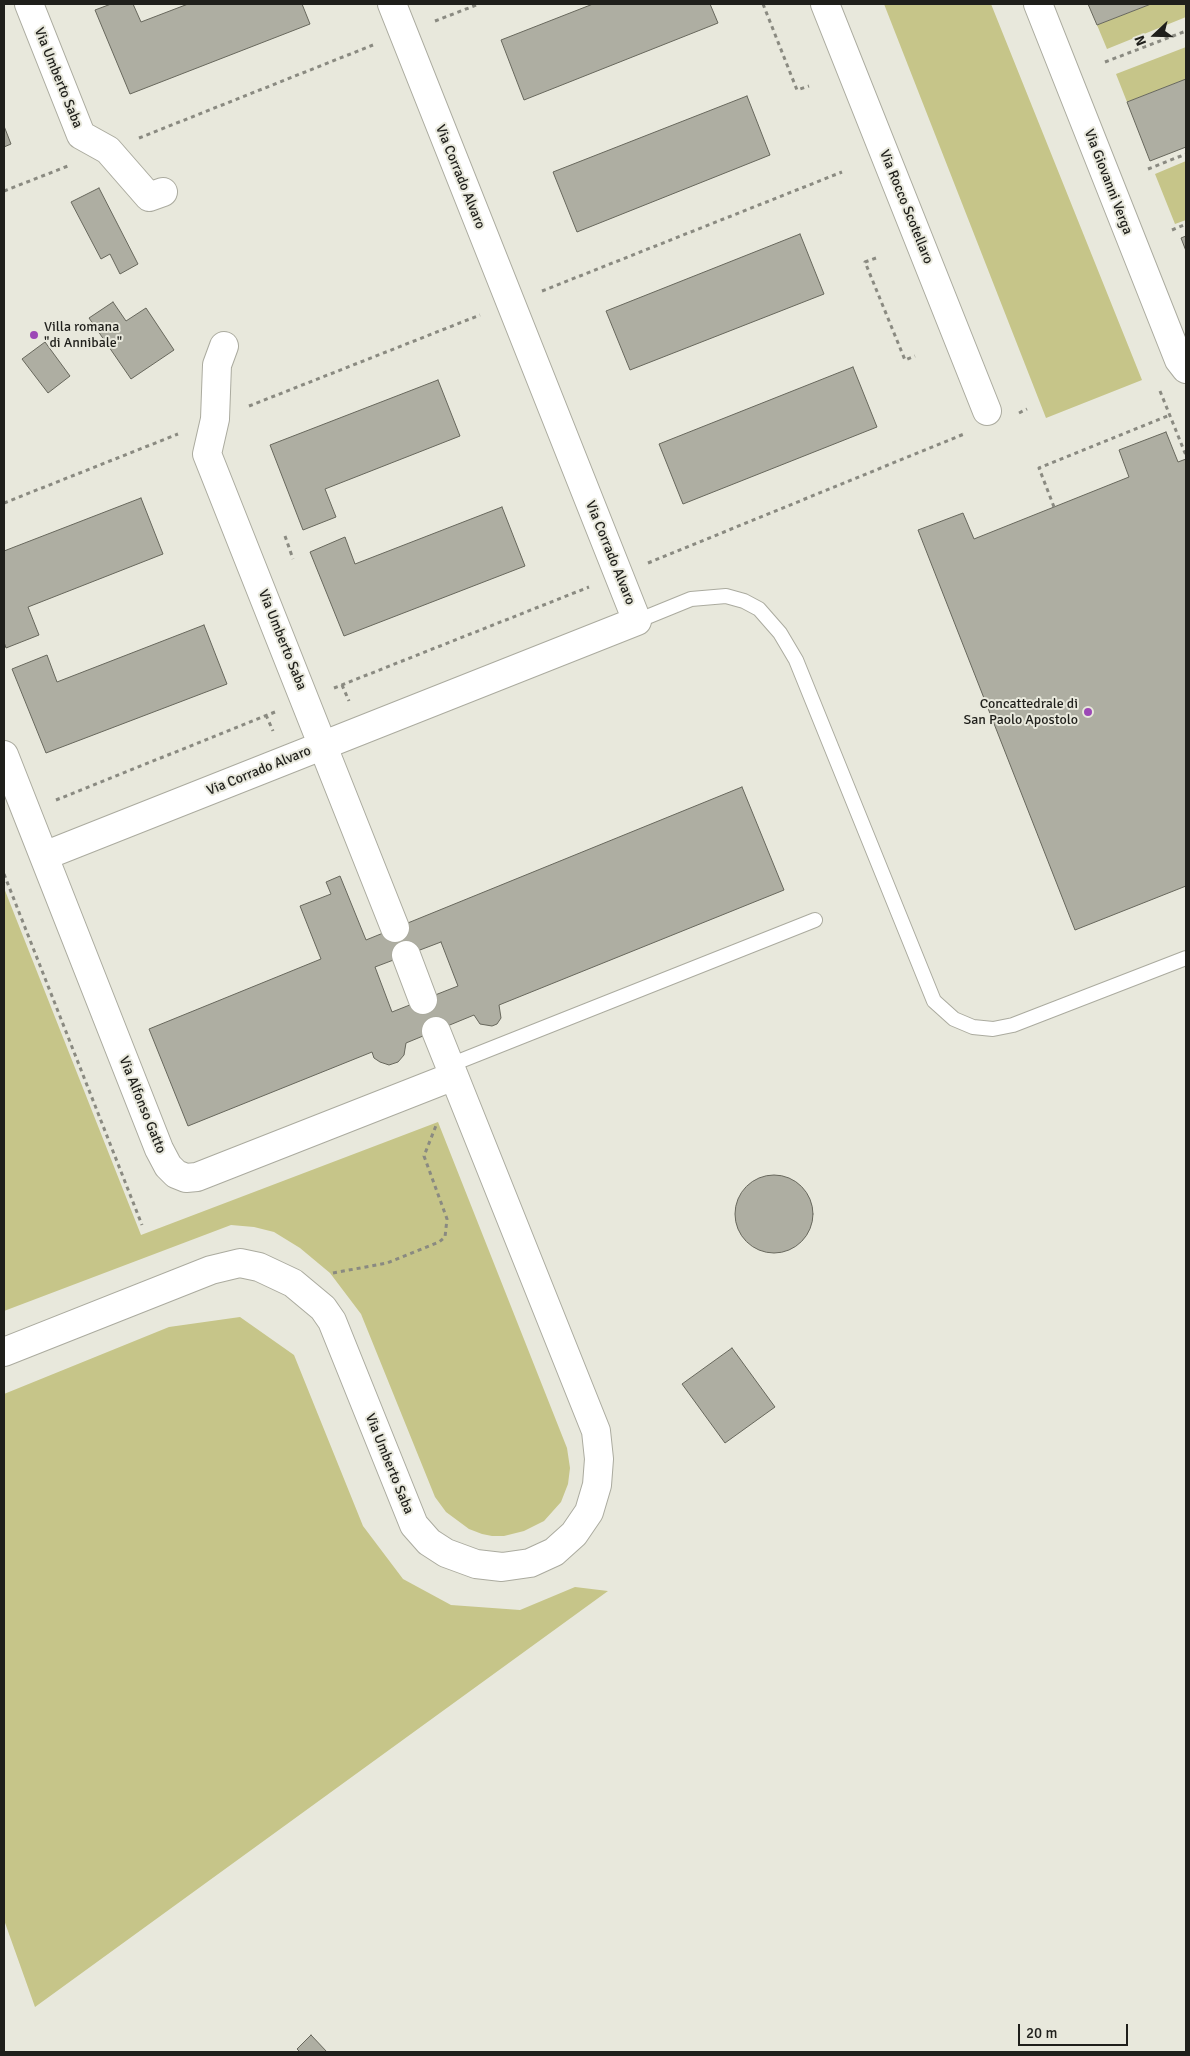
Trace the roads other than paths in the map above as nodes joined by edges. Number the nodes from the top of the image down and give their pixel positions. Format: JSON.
{"nodes":[{"id":1,"x":29,"y":4,"type":"edge"},
{"id":2,"x":392,"y":4,"type":"edge"},
{"id":3,"x":825,"y":4,"type":"edge"},
{"id":4,"x":1038,"y":4,"type":"edge"},
{"id":5,"x":163,"y":192,"type":"dead end"},
{"id":6,"x":224,"y":346,"type":"dead end"},
{"id":7,"x":1184,"y":362,"type":"edge"},
{"id":8,"x":987,"y":411,"type":"dead end"},
{"id":9,"x":637,"y":621,"type":"junction"},
{"id":10,"x":323,"y":746,"type":"junction"},
{"id":11,"x":4,"y":755,"type":"edge"},
{"id":12,"x":44,"y":856,"type":"junction"},
{"id":13,"x":815,"y":920,"type":"dead end"},
{"id":14,"x":395,"y":928,"type":"dead end"},
{"id":15,"x":406,"y":955,"type":"dead end"},
{"id":16,"x":1186,"y":958,"type":"edge"},
{"id":17,"x":423,"y":1000,"type":"dead end"},
{"id":18,"x":436,"y":1031,"type":"dead end"},
{"id":19,"x":452,"y":1071,"type":"junction"},
{"id":20,"x":4,"y":1352,"type":"edge"}],
"edges":[{"from":1,"to":5,"type":"street","name":"Via Umberto Saba"},
{"from":2,"to":9,"type":"street","name":"Via Corrado Alvaro"},
{"from":3,"to":8,"type":"street","name":"Via Rocco Scotellaro"},
{"from":4,"to":7,"type":"street","name":"Via Giovanni Verga"},
{"from":6,"to":10,"type":"street","name":"Via Umberto Saba"},
{"from":9,"to":10,"type":"street","name":"Via Corrado Alvaro"},
{"from":9,"to":16,"type":"lane"},
{"from":10,"to":12,"type":"street","name":"Via Corrado Alvaro"},
{"from":10,"to":14,"type":"street","name":"Via Umberto Saba"},
{"from":11,"to":12,"type":"street","name":"Via Alfonso Gatto"},
{"from":12,"to":19,"type":"street","name":"Via Alfonso Gatto"},
{"from":13,"to":19,"type":"lane"},
{"from":15,"to":17,"type":"street"},
{"from":18,"to":19,"type":"street","name":"Via Umberto Saba"},
{"from":19,"to":20,"type":"street","name":"Via Umberto Saba"}]}
